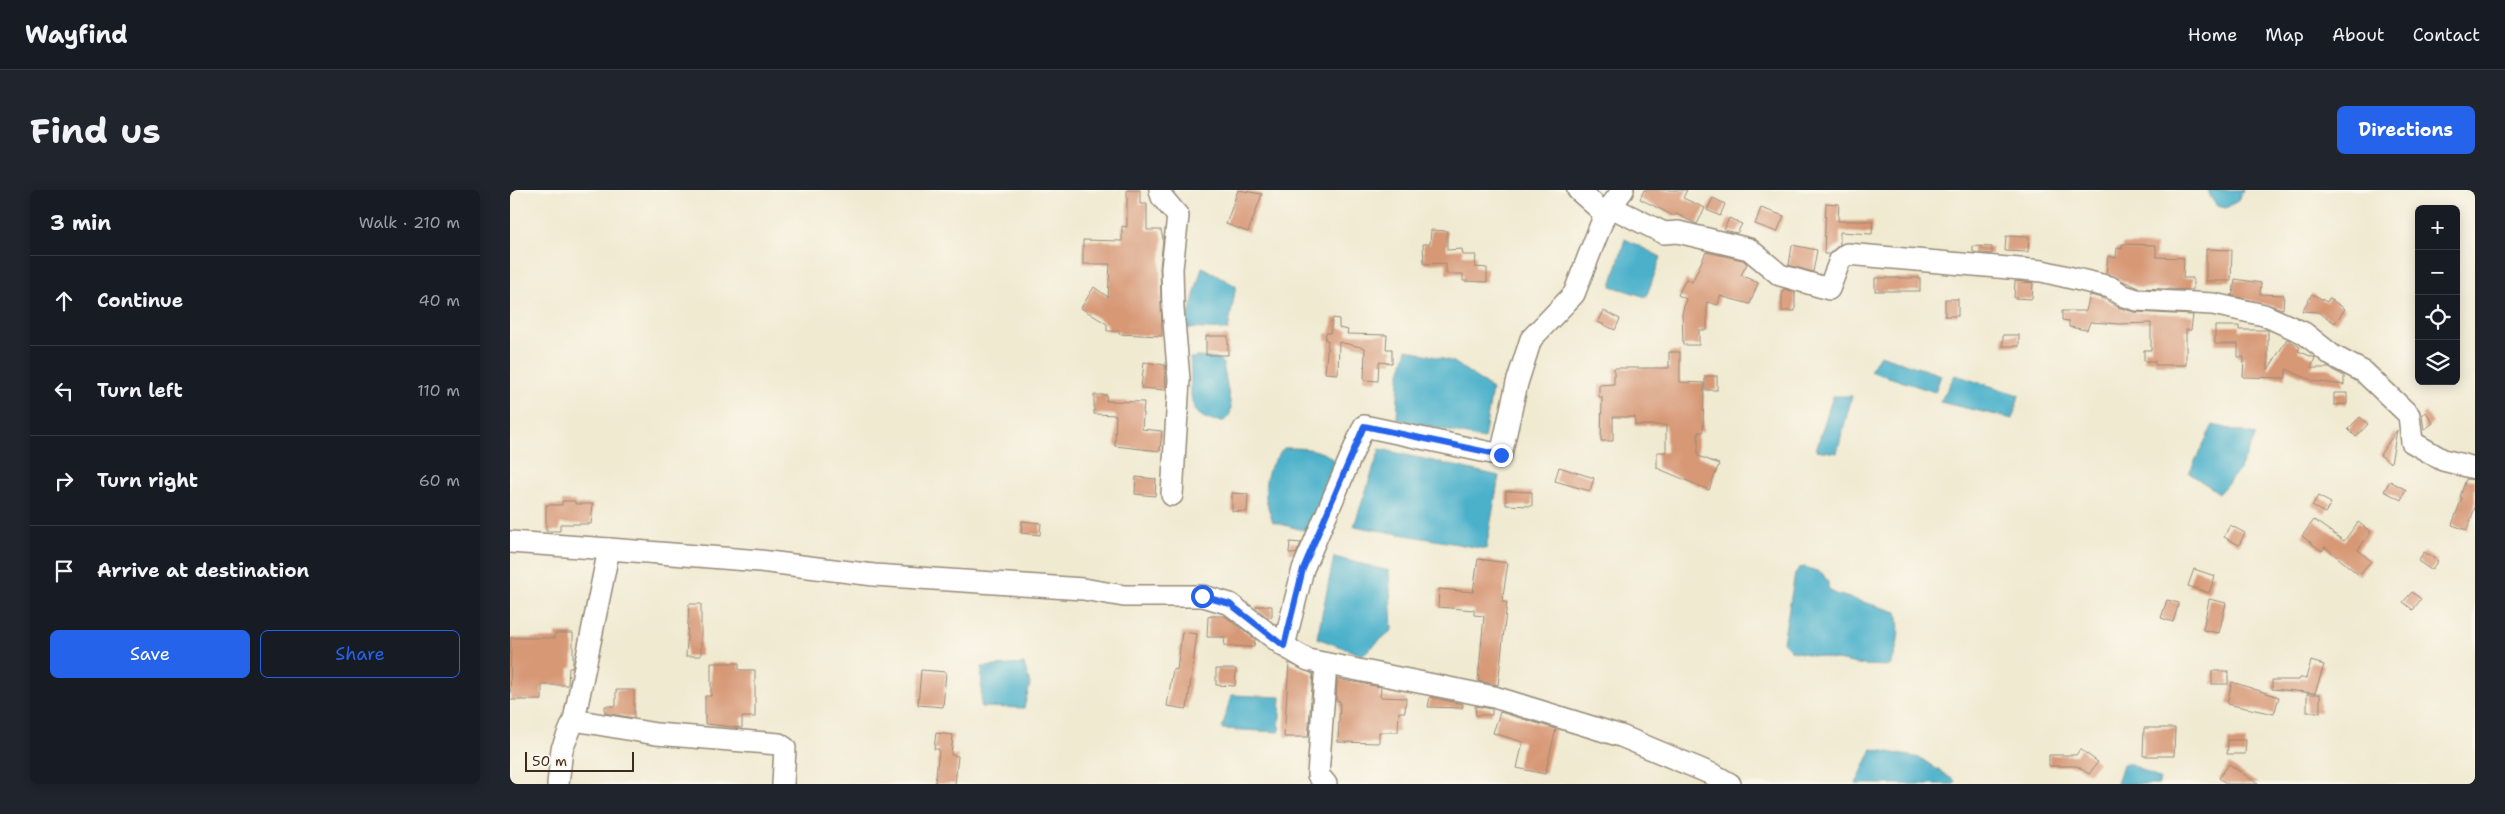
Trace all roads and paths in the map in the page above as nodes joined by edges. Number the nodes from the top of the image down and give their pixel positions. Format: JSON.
{"nodes":[{"id":1,"x":1160,"y":190,"type":"edge"},
{"id":2,"x":1578,"y":190,"type":"edge"},
{"id":3,"x":1613,"y":204,"type":"edge"},
{"id":4,"x":2475,"y":468,"type":"edge"},
{"id":5,"x":1172,"y":495,"type":"dead end"},
{"id":6,"x":510,"y":542,"type":"edge"},
{"id":7,"x":609,"y":549,"type":"junction"},
{"id":8,"x":1284,"y":646,"type":"junction"},
{"id":9,"x":1326,"y":664,"type":"junction"},
{"id":10,"x":574,"y":720,"type":"junction"},
{"id":11,"x":558,"y":784,"type":"edge"},
{"id":12,"x":783,"y":784,"type":"edge"},
{"id":13,"x":1326,"y":784,"type":"edge"},
{"id":14,"x":1730,"y":784,"type":"edge"}],
"edges":[{"from":1,"to":5,"type":"street"},
{"from":2,"to":3,"type":"street"},
{"from":3,"to":4,"type":"street"},
{"from":3,"to":8,"type":"street"},
{"from":6,"to":7,"type":"street"},
{"from":7,"to":8,"type":"street"},
{"from":7,"to":10,"type":"street"},
{"from":8,"to":9,"type":"street"},
{"from":9,"to":13,"type":"street"},
{"from":9,"to":14,"type":"street"},
{"from":10,"to":11,"type":"street"},
{"from":10,"to":12,"type":"street"}]}
